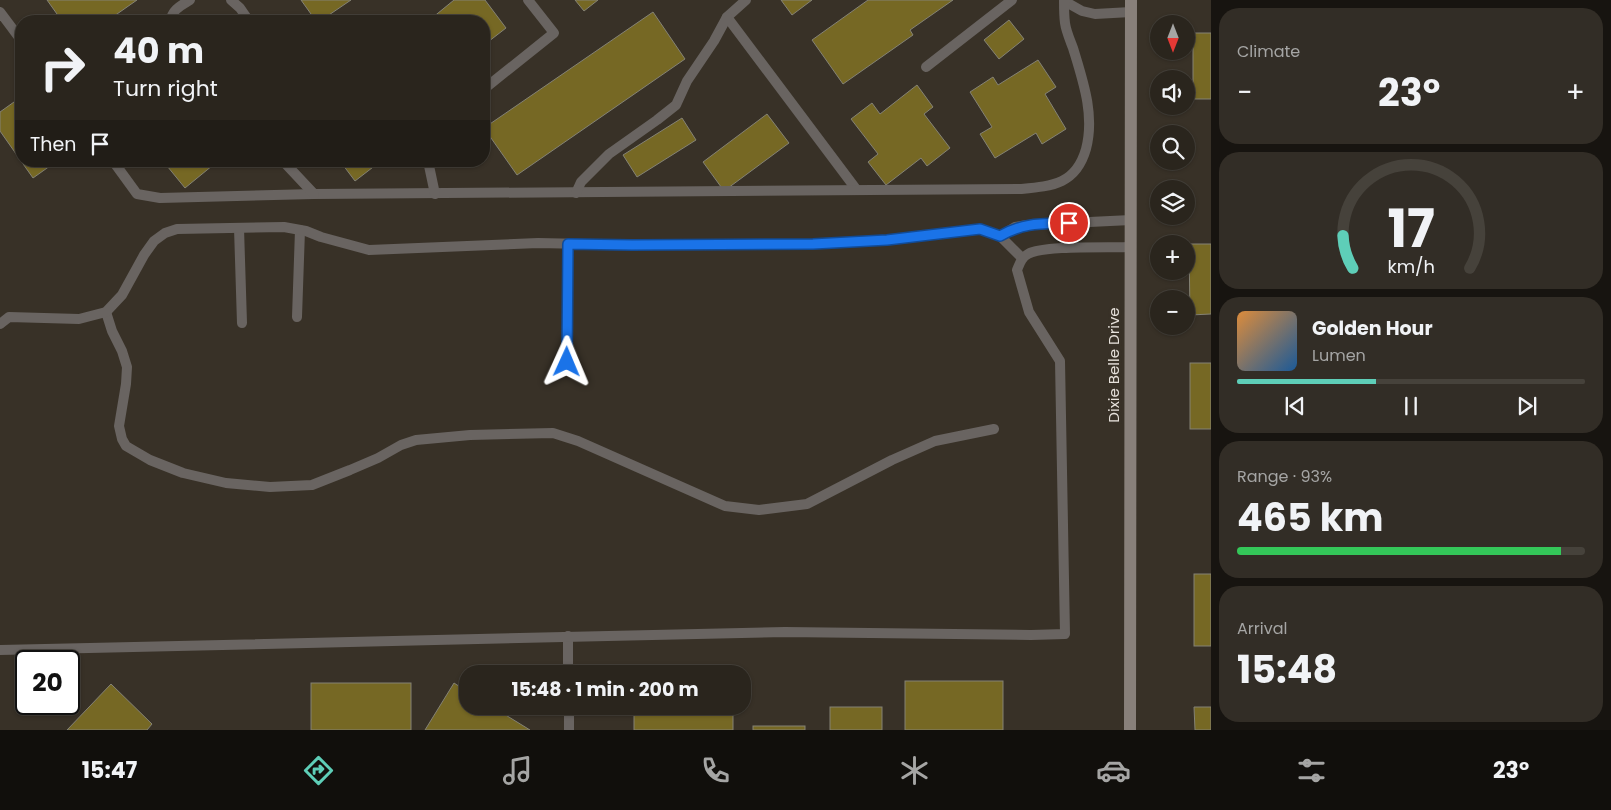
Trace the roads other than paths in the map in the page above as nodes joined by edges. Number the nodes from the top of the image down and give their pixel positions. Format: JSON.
{"nodes":[{"id":1,"x":190,"y":0,"type":"edge"},
{"id":2,"x":231,"y":0,"type":"edge"},
{"id":3,"x":528,"y":0,"type":"edge"},
{"id":4,"x":746,"y":0,"type":"edge"},
{"id":5,"x":1012,"y":0,"type":"edge"},
{"id":6,"x":1064,"y":0,"type":"edge"},
{"id":7,"x":1131,"y":6,"type":"edge"},
{"id":8,"x":0,"y":12,"type":"edge"},
{"id":9,"x":172,"y":15,"type":"edge"},
{"id":10,"x":245,"y":15,"type":"edge"},
{"id":11,"x":727,"y":17,"type":"junction"},
{"id":12,"x":15,"y":32,"type":"edge"},
{"id":13,"x":926,"y":67,"type":"dead end"},
{"id":14,"x":490,"y":84,"type":"edge"},
{"id":15,"x":117,"y":167,"type":"edge"},
{"id":16,"x":289,"y":167,"type":"edge"},
{"id":17,"x":429,"y":167,"type":"edge"},
{"id":18,"x":856,"y":189,"type":"junction"},
{"id":19,"x":576,"y":193,"type":"junction"},
{"id":20,"x":314,"y":194,"type":"junction"},
{"id":21,"x":435,"y":194,"type":"junction"},
{"id":22,"x":1131,"y":220,"type":"junction"},
{"id":23,"x":239,"y":228,"type":"junction"},
{"id":24,"x":300,"y":230,"type":"junction"},
{"id":25,"x":1000,"y":236,"type":"junction"},
{"id":26,"x":568,"y":244,"type":"junction"},
{"id":27,"x":1131,"y":247,"type":"junction"},
{"id":28,"x":1022,"y":258,"type":"junction"},
{"id":29,"x":106,"y":312,"type":"junction"},
{"id":30,"x":297,"y":317,"type":"dead end"},
{"id":31,"x":242,"y":323,"type":"dead end"},
{"id":32,"x":0,"y":324,"type":"edge"},
{"id":33,"x":567,"y":362,"type":"dead end"},
{"id":34,"x":994,"y":428,"type":"dead end"},
{"id":35,"x":568,"y":636,"type":"junction"},
{"id":36,"x":0,"y":650,"type":"edge"},
{"id":37,"x":568,"y":665,"type":"edge"},
{"id":38,"x":569,"y":715,"type":"edge"},
{"id":39,"x":569,"y":730,"type":"edge"},
{"id":40,"x":1130,"y":730,"type":"edge"}],
"edges":[{"from":1,"to":9,"type":"lane"},
{"from":2,"to":10,"type":"lane"},
{"from":3,"to":14,"type":"lane"},
{"from":4,"to":11,"type":"lane"},
{"from":5,"to":13,"type":"lane"},
{"from":6,"to":7,"type":"lane"},
{"from":6,"to":18,"type":"lane"},
{"from":7,"to":22,"type":"street","name":"Dixie Belle Drive"},
{"from":8,"to":12,"type":"lane"},
{"from":11,"to":18,"type":"lane"},
{"from":11,"to":19,"type":"lane"},
{"from":15,"to":20,"type":"lane"},
{"from":16,"to":20,"type":"lane"},
{"from":17,"to":21,"type":"lane"},
{"from":18,"to":19,"type":"lane"},
{"from":19,"to":21,"type":"lane"},
{"from":20,"to":21,"type":"lane"},
{"from":22,"to":25,"type":"lane"},
{"from":22,"to":27,"type":"street","name":"Dixie Belle Drive"},
{"from":23,"to":24,"type":"lane"},
{"from":23,"to":29,"type":"lane"},
{"from":23,"to":31,"type":"lane"},
{"from":24,"to":26,"type":"lane"},
{"from":24,"to":30,"type":"lane"},
{"from":25,"to":26,"type":"lane"},
{"from":25,"to":28,"type":"lane"},
{"from":26,"to":33,"type":"lane"},
{"from":27,"to":28,"type":"lane"},
{"from":27,"to":40,"type":"street","name":"Dixie Belle Drive"},
{"from":28,"to":35,"type":"lane"},
{"from":29,"to":32,"type":"lane"},
{"from":29,"to":34,"type":"lane"},
{"from":35,"to":36,"type":"lane"},
{"from":35,"to":37,"type":"lane"},
{"from":38,"to":39,"type":"lane"}]}
